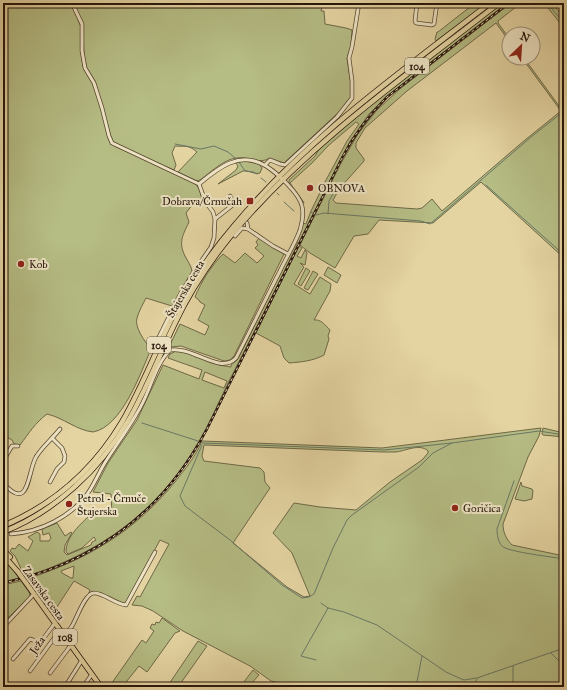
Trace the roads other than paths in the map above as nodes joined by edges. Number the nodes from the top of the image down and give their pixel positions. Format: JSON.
{"nodes":[{"id":1,"x":72,"y":3,"type":"edge"},
{"id":2,"x":359,"y":3,"type":"edge"},
{"id":3,"x":417,"y":3,"type":"edge"},
{"id":4,"x":437,"y":3,"type":"edge"},
{"id":5,"x":490,"y":3,"type":"edge"},
{"id":6,"x":499,"y":3,"type":"edge"},
{"id":7,"x":334,"y":129,"type":"junction"},
{"id":8,"x":265,"y":165,"type":"junction"},
{"id":9,"x":281,"y":179,"type":"junction"},
{"id":10,"x":198,"y":184,"type":"junction"},
{"id":11,"x":230,"y":196,"type":"dead end"},
{"id":12,"x":215,"y":218,"type":"junction"},
{"id":13,"x":242,"y":228,"type":"junction"},
{"id":14,"x":248,"y":229,"type":"junction"},
{"id":15,"x":235,"y":236,"type":"dead end"},
{"id":16,"x":288,"y":254,"type":"junction"},
{"id":17,"x":159,"y":337,"type":"dead end"},
{"id":18,"x":60,"y":429,"type":"dead end"},
{"id":19,"x":53,"y":439,"type":"junction"},
{"id":20,"x":18,"y":446,"type":"dead end"},
{"id":21,"x":3,"y":461,"type":"edge"},
{"id":22,"x":50,"y":482,"type":"dead end"},
{"id":23,"x":3,"y":483,"type":"edge"},
{"id":24,"x":3,"y":525,"type":"edge"},
{"id":25,"x":7,"y":532,"type":"edge"},
{"id":26,"x":3,"y":537,"type":"edge"},
{"id":27,"x":3,"y":546,"type":"edge"},
{"id":28,"x":3,"y":550,"type":"edge"},
{"id":29,"x":155,"y":552,"type":"dead end"},
{"id":30,"x":5,"y":556,"type":"edge"},
{"id":31,"x":34,"y":594,"type":"junction"},
{"id":32,"x":55,"y":623,"type":"junction"},
{"id":33,"x":3,"y":627,"type":"edge"},
{"id":34,"x":62,"y":632,"type":"junction"},
{"id":35,"x":70,"y":645,"type":"junction"},
{"id":36,"x":13,"y":659,"type":"dead end"},
{"id":37,"x":82,"y":660,"type":"junction"},
{"id":38,"x":30,"y":671,"type":"dead end"},
{"id":39,"x":50,"y":673,"type":"dead end"},
{"id":40,"x":92,"y":674,"type":"junction"},
{"id":41,"x":3,"y":685,"type":"edge"},
{"id":42,"x":6,"y":687,"type":"edge"},
{"id":43,"x":66,"y":687,"type":"edge"},
{"id":44,"x":83,"y":687,"type":"edge"},
{"id":45,"x":101,"y":687,"type":"edge"}],
"edges":[{"from":1,"to":10,"type":"street"},
{"from":2,"to":8,"type":"street"},
{"from":3,"to":4,"type":"street"},
{"from":5,"to":7,"type":"main road","number":"104"},
{"from":6,"to":7,"type":"main road","number":"104"},
{"from":7,"to":9,"type":"main road","name":"Štajerska cesta","number":"104"},
{"from":8,"to":9,"type":"street"},
{"from":8,"to":10,"type":"street"},
{"from":9,"to":16,"type":"street"},
{"from":9,"to":24,"type":"main road","name":"Štajerska cesta","number":"104"},
{"from":9,"to":25,"type":"main road","name":"Štajerska cesta","number":"104"},
{"from":10,"to":12,"type":"street"},
{"from":11,"to":12,"type":"street"},
{"from":12,"to":17,"type":"street"},
{"from":13,"to":14,"type":"street"},
{"from":13,"to":14,"type":"street"},
{"from":13,"to":15,"type":"street"},
{"from":14,"to":16,"type":"street"},
{"from":16,"to":25,"type":"street"},
{"from":18,"to":19,"type":"street"},
{"from":19,"to":22,"type":"street"},
{"from":19,"to":23,"type":"street"},
{"from":20,"to":21,"type":"street"},
{"from":25,"to":26,"type":"main road"},
{"from":27,"to":30,"type":"main road"},
{"from":28,"to":30,"type":"main road","name":"Zasavska cesta"},
{"from":29,"to":34,"type":"street","name":"Ježa"},
{"from":30,"to":31,"type":"main road","name":"Zasavska cesta","number":"108","bridge":true},
{"from":31,"to":32,"type":"main road","name":"Zasavska cesta","number":"108"},
{"from":31,"to":33,"type":"street"},
{"from":32,"to":34,"type":"main road","name":"Zasavska cesta","number":"108"},
{"from":32,"to":36,"type":"street","name":"Ježa"},
{"from":34,"to":35,"type":"main road","name":"Zasavska cesta","number":"108"},
{"from":34,"to":38,"type":"street","name":"Ježa"},
{"from":35,"to":37,"type":"main road","name":"Zasavska cesta","number":"108"},
{"from":35,"to":39,"type":"street"},
{"from":37,"to":40,"type":"main road","name":"Zasavska cesta","number":"108"},
{"from":37,"to":43,"type":"street"},
{"from":40,"to":44,"type":"street"},
{"from":40,"to":45,"type":"main road","name":"Zasavska cesta","number":"108"},
{"from":41,"to":42,"type":"street"}]}
